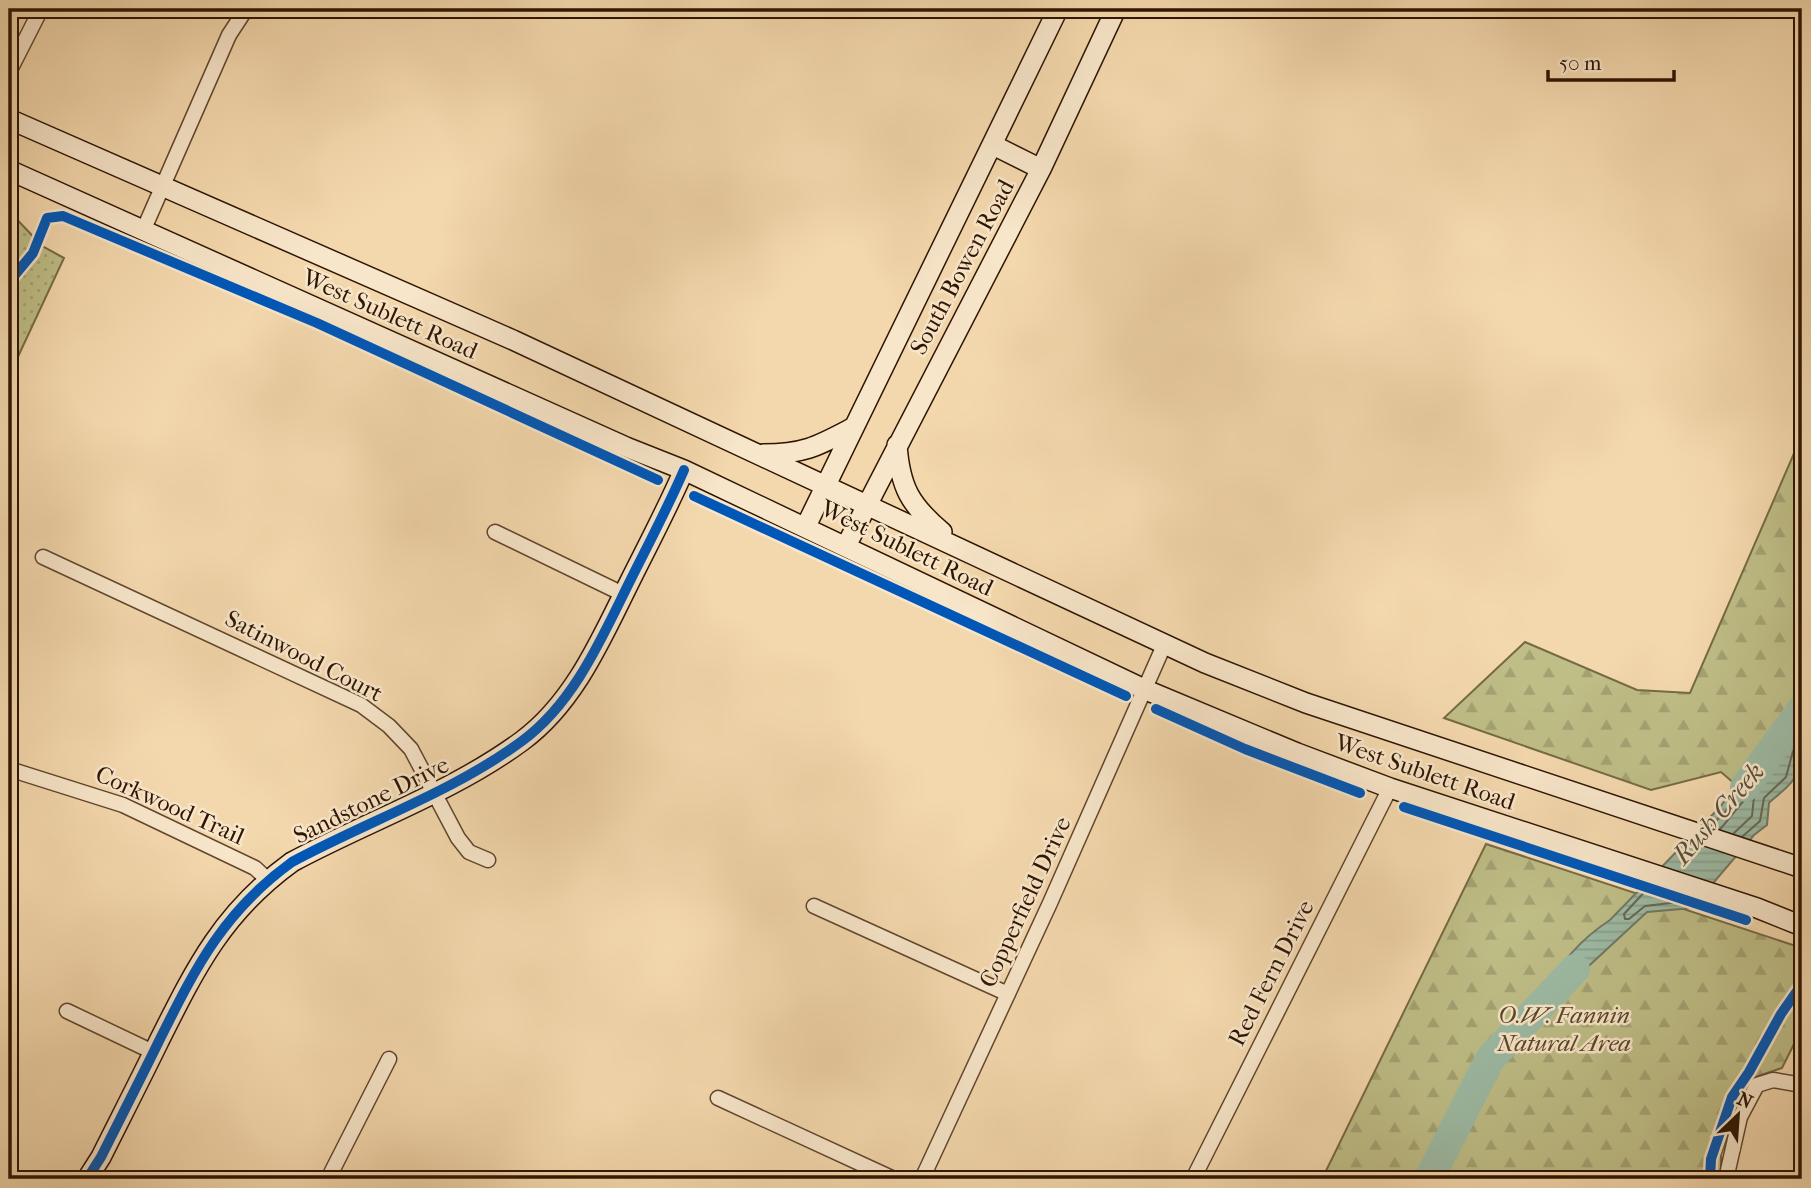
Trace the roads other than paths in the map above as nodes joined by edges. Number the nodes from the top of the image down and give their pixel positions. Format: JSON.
{"nodes":[{"id":1,"x":41,"y":9,"type":"edge"},
{"id":2,"x":246,"y":9,"type":"edge"},
{"id":3,"x":1058,"y":9,"type":"edge"},
{"id":4,"x":1116,"y":9,"type":"edge"},
{"id":5,"x":9,"y":72,"type":"edge"},
{"id":6,"x":9,"y":119,"type":"edge"},
{"id":7,"x":993,"y":145,"type":"junction"},
{"id":8,"x":1041,"y":169,"type":"junction"},
{"id":9,"x":9,"y":170,"type":"edge"},
{"id":10,"x":162,"y":188,"type":"junction"},
{"id":11,"x":143,"y":230,"type":"junction"},
{"id":12,"x":854,"y":427,"type":"junction"},
{"id":13,"x":897,"y":445,"type":"junction"},
{"id":14,"x":757,"y":454,"type":"junction"},
{"id":15,"x":684,"y":470,"type":"junction"},
{"id":16,"x":825,"y":485,"type":"junction"},
{"id":17,"x":866,"y":505,"type":"junction"},
{"id":18,"x":806,"y":526,"type":"junction"},
{"id":19,"x":495,"y":532,"type":"dead end"},
{"id":20,"x":846,"y":546,"type":"junction"},
{"id":21,"x":965,"y":550,"type":"junction"},
{"id":22,"x":43,"y":557,"type":"dead end"},
{"id":23,"x":623,"y":594,"type":"junction"},
{"id":24,"x":1165,"y":643,"type":"junction"},
{"id":25,"x":1146,"y":690,"type":"junction"},
{"id":26,"x":9,"y":769,"type":"edge"},
{"id":27,"x":1390,"y":788,"type":"junction"},
{"id":28,"x":435,"y":792,"type":"junction"},
{"id":29,"x":488,"y":860,"type":"dead end"},
{"id":30,"x":1799,"y":867,"type":"edge"},
{"id":31,"x":268,"y":880,"type":"junction"},
{"id":32,"x":814,"y":906,"type":"dead end"},
{"id":33,"x":1802,"y":926,"type":"edge"},
{"id":34,"x":1008,"y":994,"type":"junction"},
{"id":35,"x":66,"y":1011,"type":"dead end"},
{"id":36,"x":153,"y":1052,"type":"junction"},
{"id":37,"x":389,"y":1059,"type":"dead end"},
{"id":38,"x":1802,"y":1086,"type":"edge"},
{"id":39,"x":718,"y":1098,"type":"dead end"},
{"id":40,"x":87,"y":1179,"type":"edge"},
{"id":41,"x":328,"y":1179,"type":"edge"},
{"id":42,"x":894,"y":1179,"type":"edge"},
{"id":43,"x":922,"y":1179,"type":"edge"},
{"id":44,"x":1193,"y":1179,"type":"edge"},
{"id":45,"x":1726,"y":1179,"type":"edge"}],
"edges":[{"from":1,"to":5,"type":"street"},
{"from":2,"to":10,"type":"street"},
{"from":3,"to":7,"type":"main road","name":"South Bowen Road"},
{"from":4,"to":8,"type":"main road","name":"South Bowen Road"},
{"from":6,"to":10,"type":"main road","name":"West Sublett Road"},
{"from":7,"to":8,"type":"main road"},
{"from":7,"to":12,"type":"main road","name":"South Bowen Road"},
{"from":8,"to":13,"type":"main road","name":"South Bowen Road"},
{"from":9,"to":11,"type":"main road","name":"West Sublett Road"},
{"from":10,"to":11,"type":"street"},
{"from":10,"to":14,"type":"main road","name":"West Sublett Road"},
{"from":11,"to":15,"type":"main road","name":"West Sublett Road"},
{"from":12,"to":14,"type":"main road"},
{"from":12,"to":16,"type":"main road","name":"South Bowen Road"},
{"from":13,"to":17,"type":"main road","name":"South Bowen Road"},
{"from":13,"to":21,"type":"main road"},
{"from":14,"to":16,"type":"main road","name":"West Sublett Road"},
{"from":15,"to":18,"type":"main road","name":"West Sublett Road"},
{"from":15,"to":23,"type":"main road","name":"Sandstone Drive"},
{"from":16,"to":17,"type":"main road","name":"West Sublett Road"},
{"from":16,"to":18,"type":"main road","name":"South Bowen Road"},
{"from":17,"to":20,"type":"main road","name":"South Bowen Road"},
{"from":17,"to":21,"type":"main road","name":"West Sublett Road"},
{"from":18,"to":20,"type":"main road","name":"West Sublett Road"},
{"from":19,"to":23,"type":"street"},
{"from":20,"to":25,"type":"main road","name":"West Sublett Road"},
{"from":21,"to":24,"type":"main road","name":"West Sublett Road"},
{"from":22,"to":28,"type":"street","name":"Satinwood Court"},
{"from":23,"to":28,"type":"main road","name":"Sandstone Drive"},
{"from":24,"to":25,"type":"street","name":"Copperfield Drive"},
{"from":24,"to":30,"type":"main road","name":"West Sublett Road"},
{"from":25,"to":27,"type":"main road","name":"West Sublett Road"},
{"from":25,"to":34,"type":"street","name":"Copperfield Drive"},
{"from":26,"to":31,"type":"street","name":"Corkwood Trail"},
{"from":27,"to":33,"type":"main road","name":"West Sublett Road"},
{"from":27,"to":44,"type":"street","name":"Red Fern Drive"},
{"from":28,"to":29,"type":"street","name":"Satinwood Court"},
{"from":28,"to":31,"type":"main road","name":"Sandstone Drive"},
{"from":31,"to":36,"type":"main road","name":"Sandstone Drive"},
{"from":32,"to":34,"type":"street"},
{"from":34,"to":43,"type":"street","name":"Copperfield Drive"},
{"from":35,"to":36,"type":"street"},
{"from":36,"to":40,"type":"main road","name":"Sandstone Drive"},
{"from":37,"to":41,"type":"street"},
{"from":38,"to":45,"type":"street"},
{"from":39,"to":42,"type":"street"}]}
